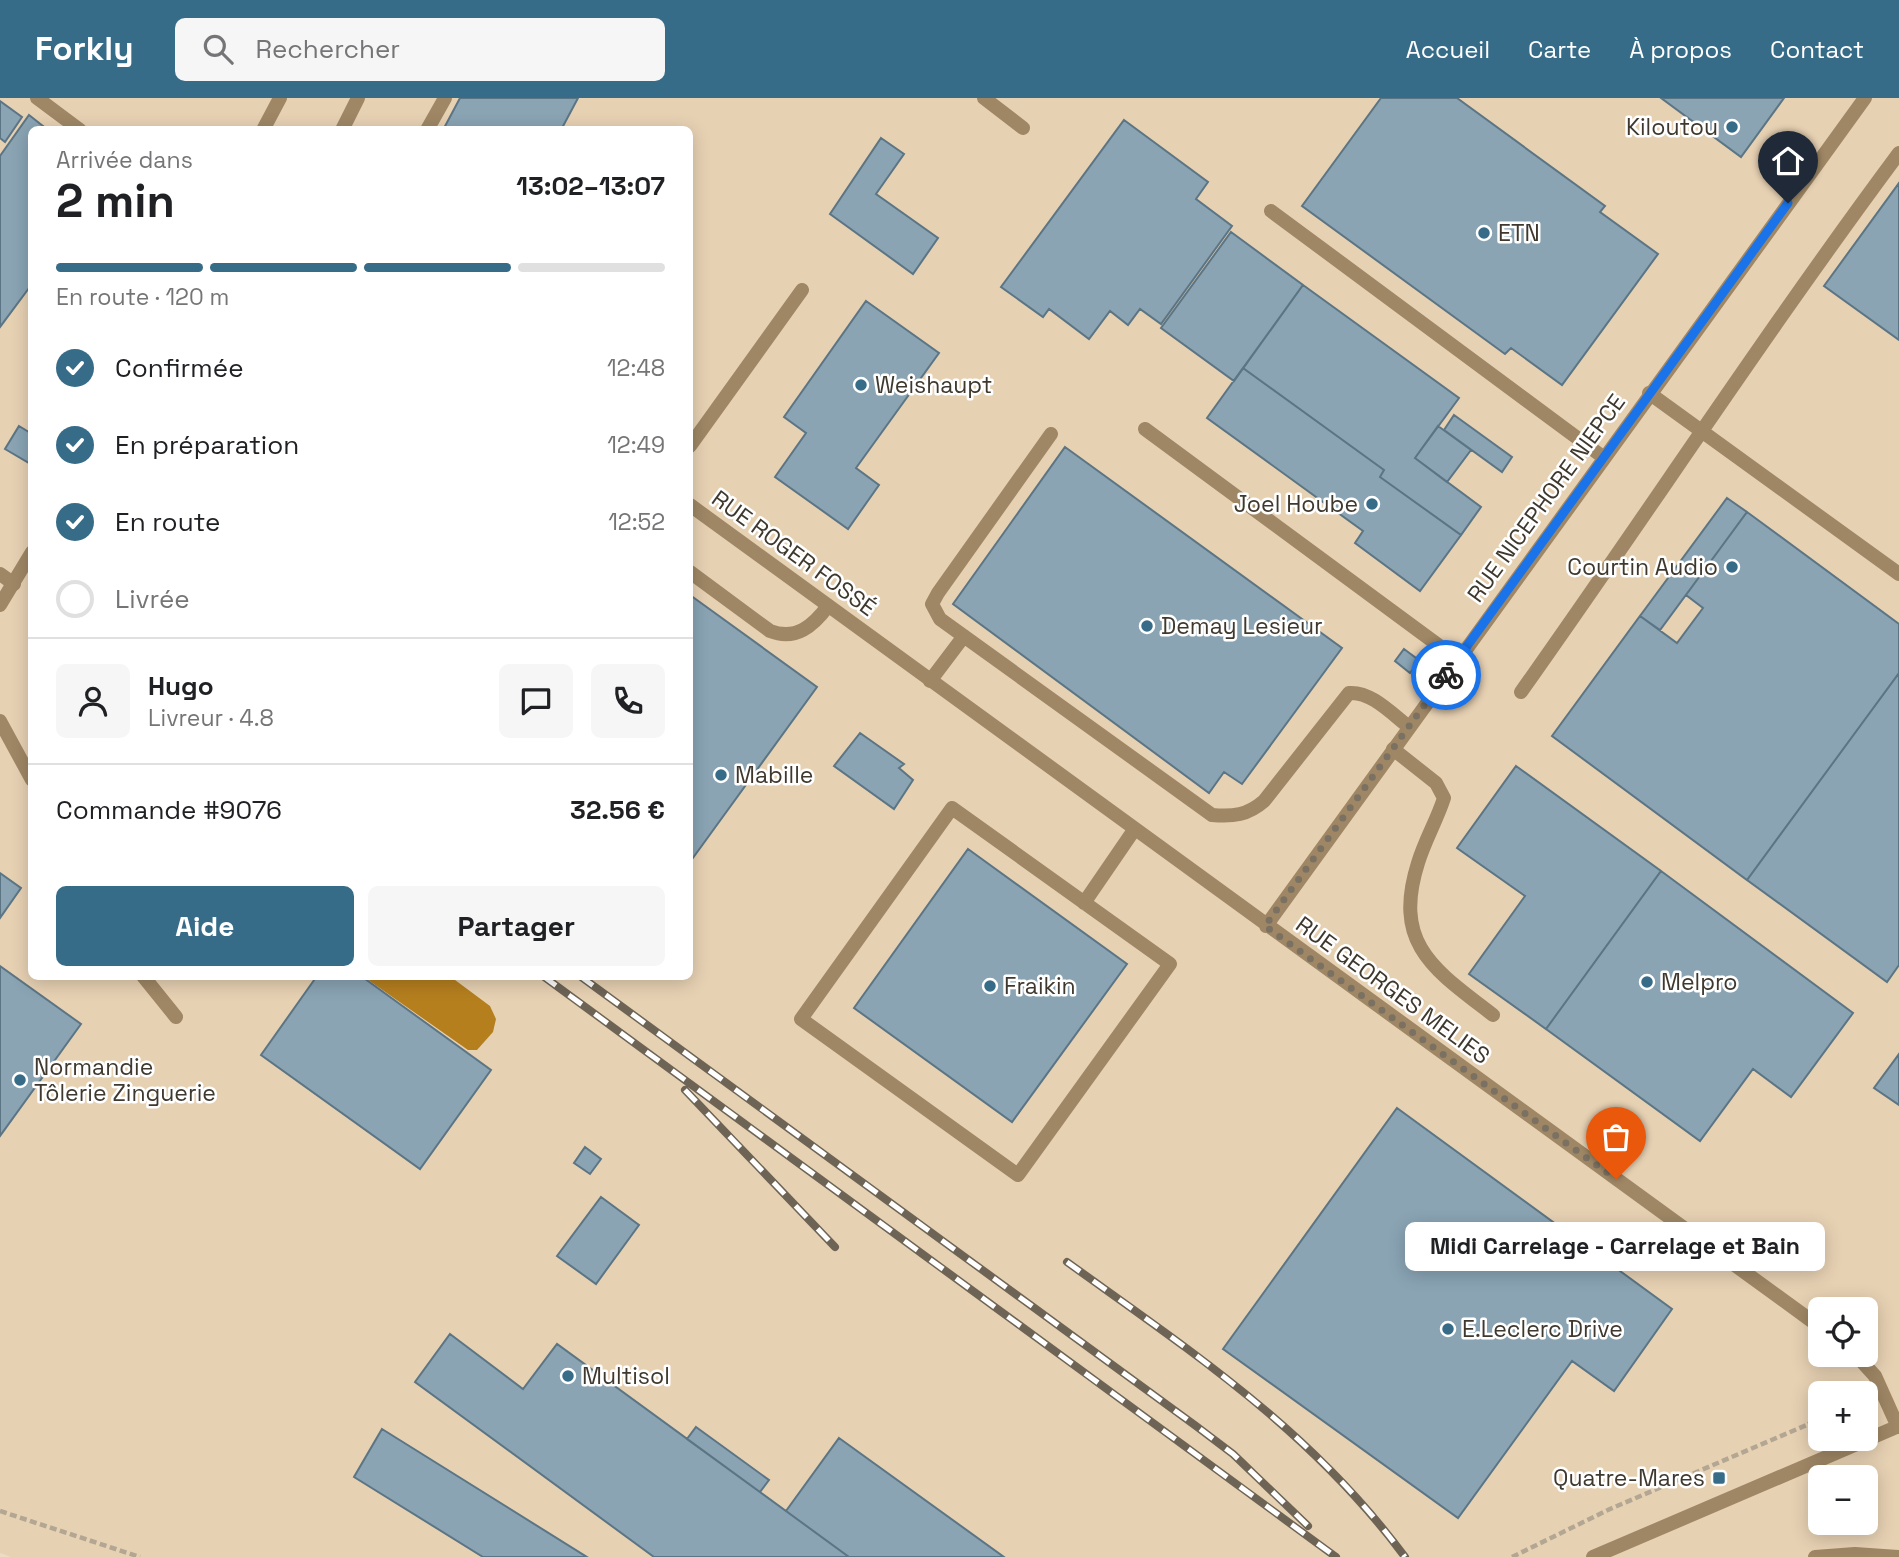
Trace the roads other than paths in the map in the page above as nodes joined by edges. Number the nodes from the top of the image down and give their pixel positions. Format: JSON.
{"nodes":[{"id":1,"x":37,"y":98,"type":"edge"},
{"id":2,"x":280,"y":98,"type":"edge"},
{"id":3,"x":358,"y":98,"type":"edge"},
{"id":4,"x":445,"y":98,"type":"edge"},
{"id":5,"x":984,"y":98,"type":"edge"},
{"id":6,"x":1866,"y":98,"type":"edge"},
{"id":7,"x":75,"y":126,"type":"edge"},
{"id":8,"x":265,"y":126,"type":"edge"},
{"id":9,"x":344,"y":126,"type":"edge"},
{"id":10,"x":429,"y":126,"type":"edge"},
{"id":11,"x":1023,"y":128,"type":"dead end"},
{"id":12,"x":1899,"y":153,"type":"edge"},
{"id":13,"x":1271,"y":211,"type":"dead end"},
{"id":14,"x":802,"y":290,"type":"dead end"},
{"id":15,"x":1649,"y":393,"type":"junction"},
{"id":16,"x":1145,"y":429,"type":"dead end"},
{"id":17,"x":1702,"y":431,"type":"junction"},
{"id":18,"x":1051,"y":434,"type":"dead end"},
{"id":19,"x":693,"y":442,"type":"edge"},
{"id":20,"x":1603,"y":457,"type":"junction"},
{"id":21,"x":693,"y":507,"type":"edge"},
{"id":22,"x":28,"y":559,"type":"edge"},
{"id":23,"x":0,"y":574,"type":"edge"},
{"id":24,"x":693,"y":574,"type":"edge"},
{"id":25,"x":1899,"y":574,"type":"edge"},
{"id":26,"x":14,"y":584,"type":"junction"},
{"id":27,"x":0,"y":605,"type":"edge"},
{"id":28,"x":828,"y":606,"type":"junction"},
{"id":29,"x":964,"y":636,"type":"junction"},
{"id":30,"x":872,"y":639,"type":"joint"},
{"id":31,"x":1457,"y":659,"type":"junction"},
{"id":32,"x":930,"y":681,"type":"junction"},
{"id":33,"x":1521,"y":692,"type":"dead end"},
{"id":34,"x":0,"y":721,"type":"edge"},
{"id":35,"x":1409,"y":727,"type":"junction"},
{"id":36,"x":1392,"y":749,"type":"junction"},
{"id":37,"x":28,"y":773,"type":"edge"},
{"id":38,"x":1134,"y":830,"type":"junction"},
{"id":39,"x":1084,"y":903,"type":"junction"},
{"id":40,"x":1265,"y":926,"type":"junction"},
{"id":41,"x":146,"y":980,"type":"edge"},
{"id":42,"x":1493,"y":1015,"type":"dead end"},
{"id":43,"x":176,"y":1017,"type":"dead end"},
{"id":44,"x":1808,"y":1318,"type":"edge"},
{"id":45,"x":1867,"y":1367,"type":"edge"},
{"id":46,"x":1899,"y":1426,"type":"edge"},
{"id":47,"x":1598,"y":1556,"type":"edge"},
{"id":48,"x":1815,"y":1557,"type":"edge"},
{"id":49,"x":1898,"y":1557,"type":"edge"}],
"edges":[{"from":1,"to":7,"type":"street"},
{"from":2,"to":8,"type":"street"},
{"from":3,"to":9,"type":"street"},
{"from":4,"to":10,"type":"street"},
{"from":5,"to":11,"type":"street"},
{"from":6,"to":15,"type":"street","name":"RUE NICEPHORE NIEPCE"},
{"from":12,"to":17,"type":"street"},
{"from":13,"to":20,"type":"street"},
{"from":14,"to":19,"type":"street"},
{"from":15,"to":17,"type":"street"},
{"from":15,"to":20,"type":"street","name":"RUE NICEPHORE NIEPCE"},
{"from":16,"to":31,"type":"street"},
{"from":17,"to":25,"type":"street"},
{"from":17,"to":33,"type":"street"},
{"from":18,"to":29,"type":"street"},
{"from":20,"to":31,"type":"street","name":"RUE NICEPHORE NIEPCE"},
{"from":21,"to":28,"type":"street","name":"RUE ROGER FOSSÉ"},
{"from":22,"to":26,"type":"street"},
{"from":23,"to":26,"type":"street"},
{"from":24,"to":28,"type":"street"},
{"from":26,"to":27,"type":"street"},
{"from":28,"to":30,"type":"street","name":"RUE ROGER FOSSÉ"},
{"from":29,"to":32,"type":"street"},
{"from":29,"to":35,"type":"street"},
{"from":30,"to":32,"type":"street","name":"RUE GEORGES MELIES"},
{"from":31,"to":35,"type":"street","name":"RUE NICEPHORE NIEPCE"},
{"from":32,"to":38,"type":"street","name":"RUE GEORGES MELIES"},
{"from":34,"to":37,"type":"street"},
{"from":35,"to":36,"type":"street","name":"RUE NICEPHORE NIEPCE"},
{"from":36,"to":40,"type":"street","name":"RUE NICEPHORE NIEPCE"},
{"from":36,"to":42,"type":"street"},
{"from":38,"to":39,"type":"street"},
{"from":38,"to":40,"type":"street","name":"RUE GEORGES MELIES"},
{"from":39,"to":39,"type":"street"},
{"from":40,"to":44,"type":"street","name":"RUE GEORGES MELIES"},
{"from":41,"to":43,"type":"street"},
{"from":45,"to":46,"type":"street"},
{"from":46,"to":47,"type":"street"},
{"from":48,"to":49,"type":"street"}]}
